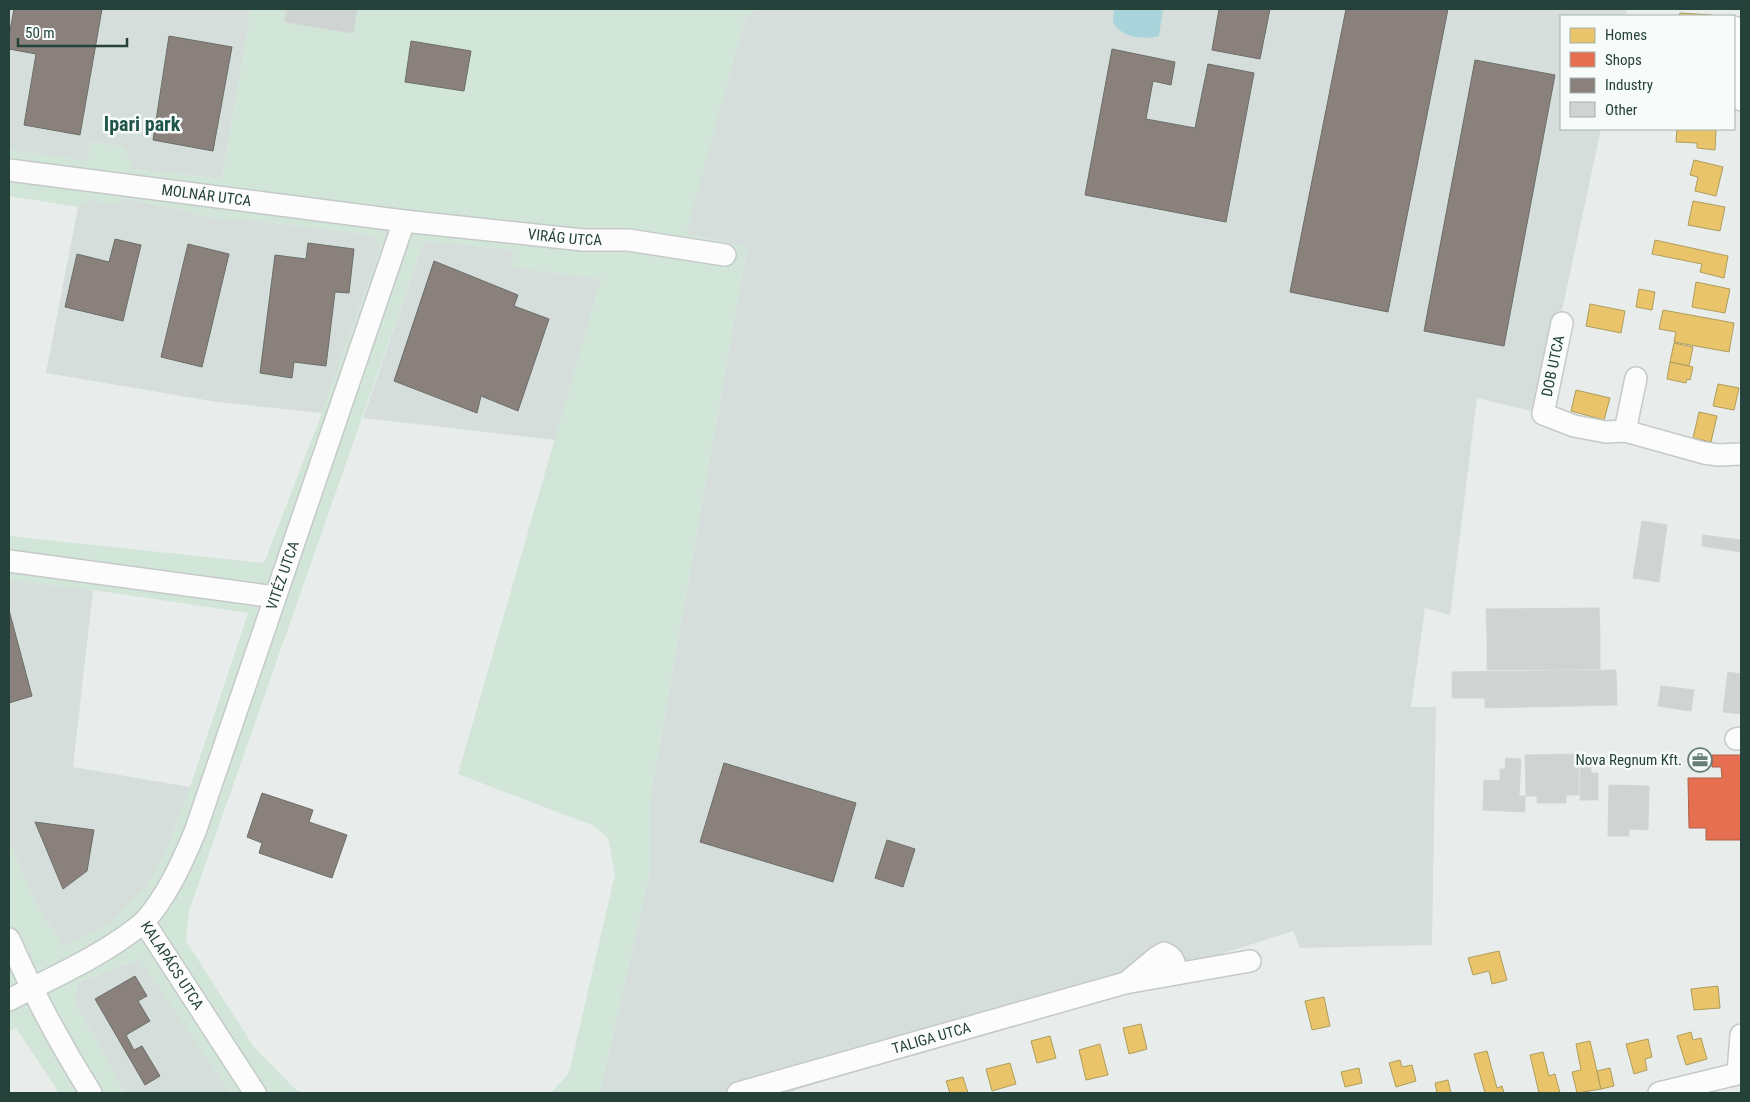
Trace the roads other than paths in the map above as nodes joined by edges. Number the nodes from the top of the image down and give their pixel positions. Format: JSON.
{"nodes":[{"id":1,"x":1735,"y":37,"type":"edge"},
{"id":2,"x":1741,"y":94,"type":"edge"},
{"id":3,"x":1741,"y":100,"type":"edge"},
{"id":4,"x":9,"y":170,"type":"edge"},
{"id":5,"x":404,"y":221,"type":"junction"},
{"id":6,"x":725,"y":255,"type":"dead end"},
{"id":7,"x":1562,"y":323,"type":"dead end"},
{"id":8,"x":1636,"y":378,"type":"dead end"},
{"id":9,"x":1625,"y":431,"type":"junction"},
{"id":10,"x":1741,"y":454,"type":"edge"},
{"id":11,"x":9,"y":561,"type":"edge"},
{"id":12,"x":275,"y":597,"type":"junction"},
{"id":13,"x":144,"y":922,"type":"junction"},
{"id":14,"x":9,"y":940,"type":"edge"},
{"id":15,"x":1250,"y":961,"type":"dead end"},
{"id":16,"x":31,"y":988,"type":"junction"},
{"id":17,"x":9,"y":1000,"type":"edge"},
{"id":18,"x":1741,"y":1035,"type":"edge"},
{"id":19,"x":1733,"y":1079,"type":"edge"},
{"id":20,"x":91,"y":1093,"type":"edge"},
{"id":21,"x":255,"y":1093,"type":"edge"},
{"id":22,"x":738,"y":1093,"type":"edge"},
{"id":23,"x":1658,"y":1093,"type":"edge"}],
"edges":[{"from":1,"to":2,"type":"street"},
{"from":2,"to":3,"type":"street"},
{"from":4,"to":5,"type":"street","name":"MOLNÁR UTCA"},
{"from":5,"to":6,"type":"street","name":"VIRÁG UTCA"},
{"from":5,"to":12,"type":"street","name":"VITÉZ UTCA"},
{"from":7,"to":9,"type":"street","name":"DOB UTCA"},
{"from":8,"to":9,"type":"street"},
{"from":9,"to":10,"type":"street","name":"DOB UTCA"},
{"from":11,"to":12,"type":"street"},
{"from":12,"to":13,"type":"street","name":"VITÉZ UTCA"},
{"from":13,"to":16,"type":"street","name":"KALAPÁCS UTCA"},
{"from":13,"to":21,"type":"street","name":"KALAPÁCS UTCA"},
{"from":14,"to":16,"type":"street"},
{"from":15,"to":22,"type":"street","name":"TALIGA UTCA"},
{"from":16,"to":17,"type":"street","name":"KALAPÁCS UTCA"},
{"from":16,"to":20,"type":"street"},
{"from":18,"to":19,"type":"street"},
{"from":19,"to":23,"type":"street"}]}
